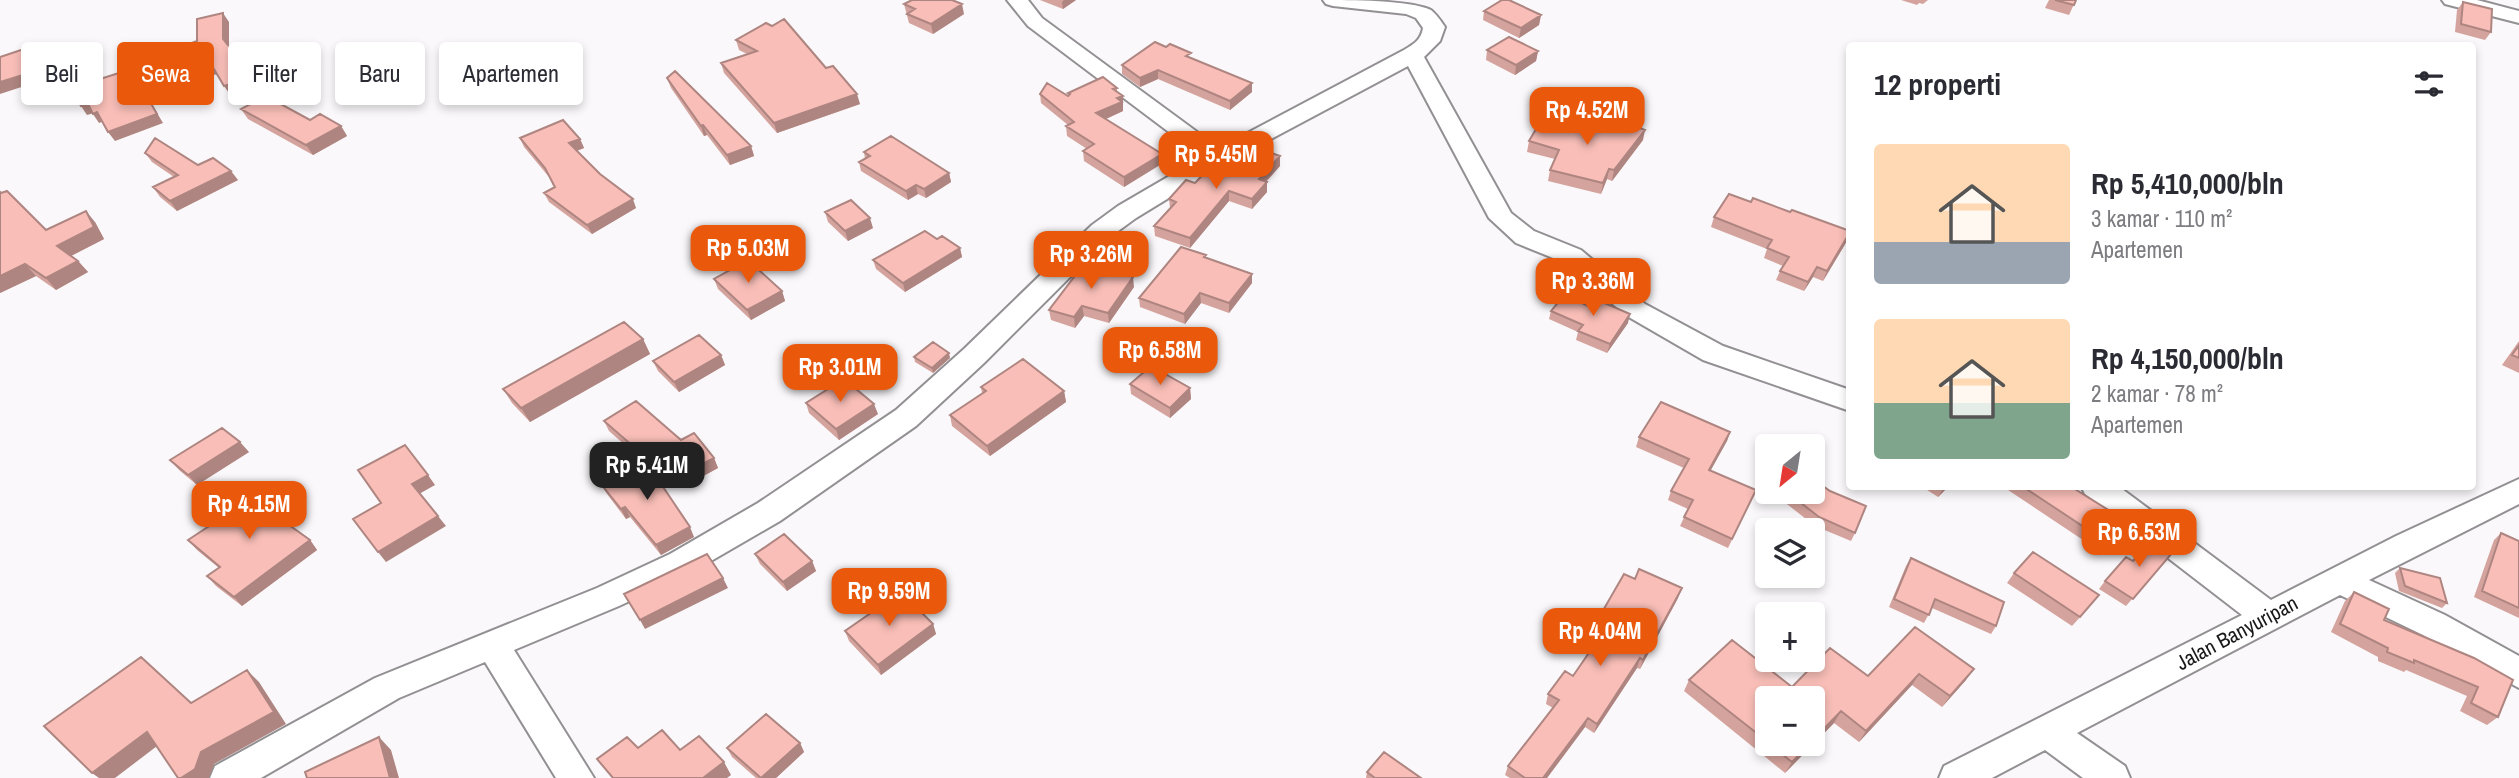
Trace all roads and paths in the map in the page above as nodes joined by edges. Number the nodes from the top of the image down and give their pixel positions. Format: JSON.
{"nodes":[{"id":1,"x":1017,"y":0,"type":"edge"},
{"id":2,"x":1333,"y":0,"type":"edge"},
{"id":3,"x":2452,"y":0,"type":"edge"},
{"id":4,"x":2519,"y":17,"type":"edge"},
{"id":5,"x":1412,"y":55,"type":"junction"},
{"id":6,"x":1218,"y":158,"type":"junction"},
{"id":7,"x":1846,"y":400,"type":"edge"},
{"id":8,"x":2101,"y":490,"type":"edge"},
{"id":9,"x":2519,"y":491,"type":"edge"},
{"id":10,"x":2339,"y":580,"type":"junction"},
{"id":11,"x":2268,"y":615,"type":"junction"},
{"id":12,"x":491,"y":643,"type":"junction"},
{"id":13,"x":2519,"y":673,"type":"edge"},
{"id":14,"x":2047,"y":732,"type":"junction"},
{"id":15,"x":228,"y":778,"type":"edge"},
{"id":16,"x":576,"y":778,"type":"edge"},
{"id":17,"x":1957,"y":778,"type":"edge"},
{"id":18,"x":2112,"y":778,"type":"edge"}],
"edges":[{"from":1,"to":6,"type":"street"},
{"from":2,"to":5,"type":"street"},
{"from":3,"to":4,"type":"street"},
{"from":5,"to":6,"type":"street"},
{"from":5,"to":7,"type":"street"},
{"from":6,"to":12,"type":"street"},
{"from":8,"to":11,"type":"street"},
{"from":9,"to":10,"type":"street","name":"Jalan Banyuripan"},
{"from":10,"to":11,"type":"street","name":"Jalan Banyuripan"},
{"from":10,"to":13,"type":"street"},
{"from":11,"to":14,"type":"street","name":"Jalan Banyuripan"},
{"from":12,"to":15,"type":"street"},
{"from":12,"to":16,"type":"street"},
{"from":14,"to":17,"type":"street","name":"Jalan Banyuripan"},
{"from":14,"to":18,"type":"street"}]}
